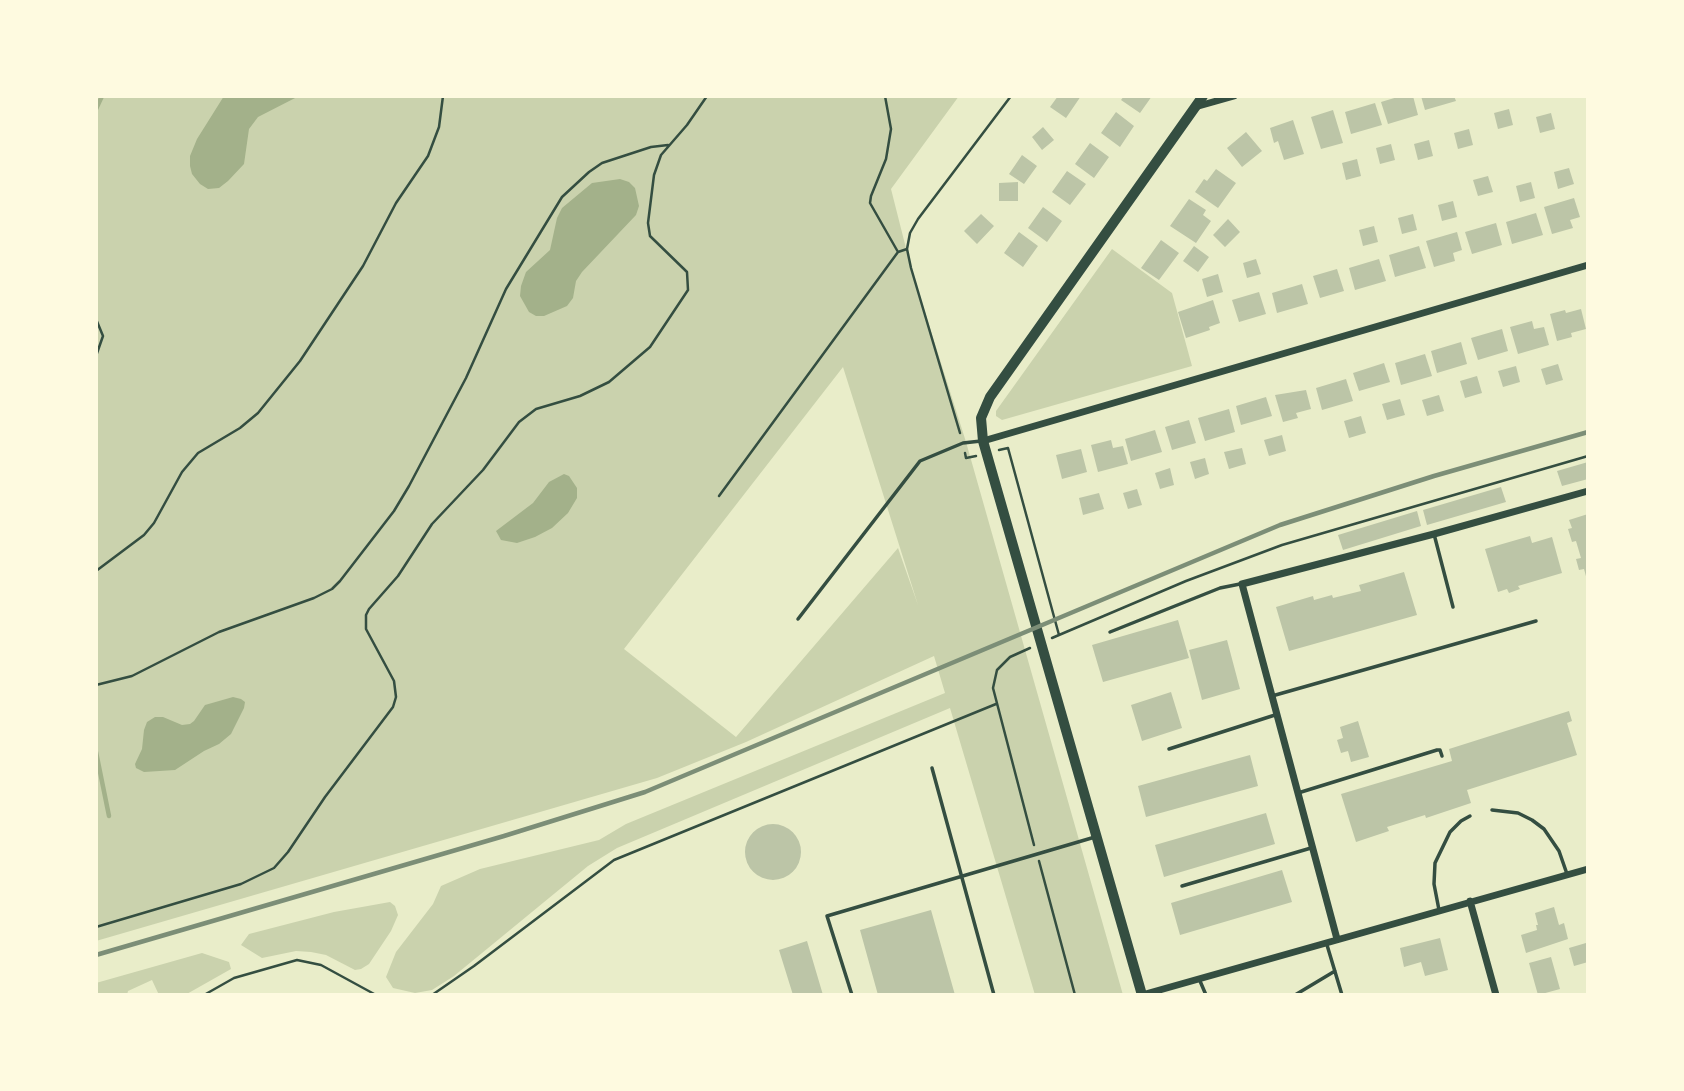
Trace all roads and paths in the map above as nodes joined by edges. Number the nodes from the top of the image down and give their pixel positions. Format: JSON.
{"nodes":[{"id":1,"x":443,"y":96,"type":"edge"},
{"id":2,"x":707,"y":96,"type":"edge"},
{"id":3,"x":885,"y":96,"type":"edge"},
{"id":4,"x":1011,"y":96,"type":"edge"},
{"id":5,"x":1203,"y":96,"type":"edge"},
{"id":6,"x":1234,"y":96,"type":"edge"},
{"id":7,"x":1195,"y":107,"type":"junction"},
{"id":8,"x":668,"y":145,"type":"junction"},
{"id":9,"x":907,"y":249,"type":"junction"},
{"id":10,"x":898,"y":252,"type":"junction"},
{"id":11,"x":1588,"y":265,"type":"edge"},
{"id":12,"x":96,"y":319,"type":"edge"},
{"id":13,"x":96,"y":356,"type":"edge"},
{"id":14,"x":960,"y":432,"type":"dead end"},
{"id":15,"x":983,"y":441,"type":"junction"},
{"id":16,"x":1002,"y":450,"type":"dead end"},
{"id":17,"x":964,"y":453,"type":"dead end"},
{"id":18,"x":981,"y":455,"type":"dead end"},
{"id":19,"x":1588,"y":456,"type":"edge"},
{"id":20,"x":1588,"y":491,"type":"edge"},
{"id":21,"x":719,"y":496,"type":"dead end"},
{"id":22,"x":1434,"y":534,"type":"junction"},
{"id":23,"x":96,"y":571,"type":"edge"},
{"id":24,"x":1242,"y":584,"type":"junction"},
{"id":25,"x":1453,"y":607,"type":"dead end"},
{"id":26,"x":797,"y":619,"type":"dead end"},
{"id":27,"x":1536,"y":621,"type":"dead end"},
{"id":28,"x":1110,"y":632,"type":"dead end"},
{"id":29,"x":1059,"y":635,"type":"junction"},
{"id":30,"x":1050,"y":639,"type":"dead end"},
{"id":31,"x":1035,"y":646,"type":"dead end"},
{"id":32,"x":96,"y":685,"type":"edge"},
{"id":33,"x":1272,"y":696,"type":"junction"},
{"id":34,"x":996,"y":704,"type":"junction"},
{"id":35,"x":1277,"y":715,"type":"junction"},
{"id":36,"x":1168,"y":749,"type":"dead end"},
{"id":37,"x":1442,"y":756,"type":"dead end"},
{"id":38,"x":932,"y":768,"type":"dead end"},
{"id":39,"x":1298,"y":793,"type":"junction"},
{"id":40,"x":1492,"y":810,"type":"dead end"},
{"id":41,"x":1470,"y":816,"type":"dead end"},
{"id":42,"x":1097,"y":837,"type":"junction"},
{"id":43,"x":1313,"y":848,"type":"junction"},
{"id":44,"x":1037,"y":854,"type":"junction"},
{"id":45,"x":1588,"y":869,"type":"edge"},
{"id":46,"x":1567,"y":874,"type":"junction"},
{"id":47,"x":962,"y":877,"type":"junction"},
{"id":48,"x":1182,"y":886,"type":"dead end"},
{"id":49,"x":1470,"y":901,"type":"junction"},
{"id":50,"x":1439,"y":909,"type":"junction"},
{"id":51,"x":96,"y":927,"type":"edge"},
{"id":52,"x":1338,"y":939,"type":"junction"},
{"id":53,"x":1327,"y":943,"type":"junction"},
{"id":54,"x":1335,"y":971,"type":"junction"},
{"id":55,"x":1199,"y":979,"type":"junction"},
{"id":56,"x":204,"y":995,"type":"edge"},
{"id":57,"x":376,"y":995,"type":"edge"},
{"id":58,"x":432,"y":995,"type":"edge"},
{"id":59,"x":852,"y":995,"type":"edge"},
{"id":60,"x":994,"y":995,"type":"edge"},
{"id":61,"x":1075,"y":995,"type":"edge"},
{"id":62,"x":1142,"y":995,"type":"edge"},
{"id":63,"x":1206,"y":995,"type":"edge"},
{"id":64,"x":1295,"y":995,"type":"edge"},
{"id":65,"x":1342,"y":995,"type":"edge"},
{"id":66,"x":1496,"y":995,"type":"edge"}],
"edges":[{"from":1,"to":23,"type":"path"},
{"from":2,"to":8,"type":"path"},
{"from":3,"to":10,"type":"path"},
{"from":4,"to":9,"type":"path"},
{"from":5,"to":7,"type":"street"},
{"from":6,"to":7,"type":"street"},
{"from":7,"to":15,"type":"street"},
{"from":8,"to":32,"type":"path"},
{"from":8,"to":51,"type":"path"},
{"from":9,"to":10,"type":"path"},
{"from":9,"to":14,"type":"path"},
{"from":10,"to":21,"type":"path"},
{"from":11,"to":15,"type":"street"},
{"from":12,"to":13,"type":"path"},
{"from":15,"to":26,"type":"lane"},
{"from":15,"to":42,"type":"street"},
{"from":16,"to":29,"type":"path"},
{"from":17,"to":18,"type":"path"},
{"from":19,"to":29,"type":"path"},
{"from":20,"to":22,"type":"street"},
{"from":22,"to":24,"type":"street"},
{"from":22,"to":25,"type":"lane"},
{"from":24,"to":28,"type":"lane"},
{"from":24,"to":33,"type":"street"},
{"from":27,"to":33,"type":"lane"},
{"from":29,"to":30,"type":"path"},
{"from":31,"to":34,"type":"path"},
{"from":33,"to":35,"type":"street"},
{"from":34,"to":44,"type":"path"},
{"from":34,"to":58,"type":"path"},
{"from":35,"to":36,"type":"lane"},
{"from":35,"to":39,"type":"street"},
{"from":37,"to":39,"type":"lane"},
{"from":38,"to":47,"type":"lane"},
{"from":39,"to":43,"type":"street"},
{"from":40,"to":46,"type":"lane"},
{"from":41,"to":50,"type":"lane"},
{"from":42,"to":44,"type":"lane"},
{"from":42,"to":62,"type":"street"},
{"from":43,"to":48,"type":"lane"},
{"from":43,"to":52,"type":"street"},
{"from":44,"to":47,"type":"lane"},
{"from":44,"to":61,"type":"path"},
{"from":45,"to":46,"type":"street"},
{"from":46,"to":49,"type":"street"},
{"from":47,"to":59,"type":"lane"},
{"from":47,"to":60,"type":"lane"},
{"from":49,"to":50,"type":"street"},
{"from":49,"to":66,"type":"street"},
{"from":50,"to":52,"type":"street"},
{"from":52,"to":53,"type":"street"},
{"from":53,"to":54,"type":"lane"},
{"from":53,"to":55,"type":"street"},
{"from":54,"to":64,"type":"lane"},
{"from":54,"to":65,"type":"lane"},
{"from":55,"to":62,"type":"street"},
{"from":55,"to":63,"type":"lane"},
{"from":56,"to":57,"type":"path"}]}
